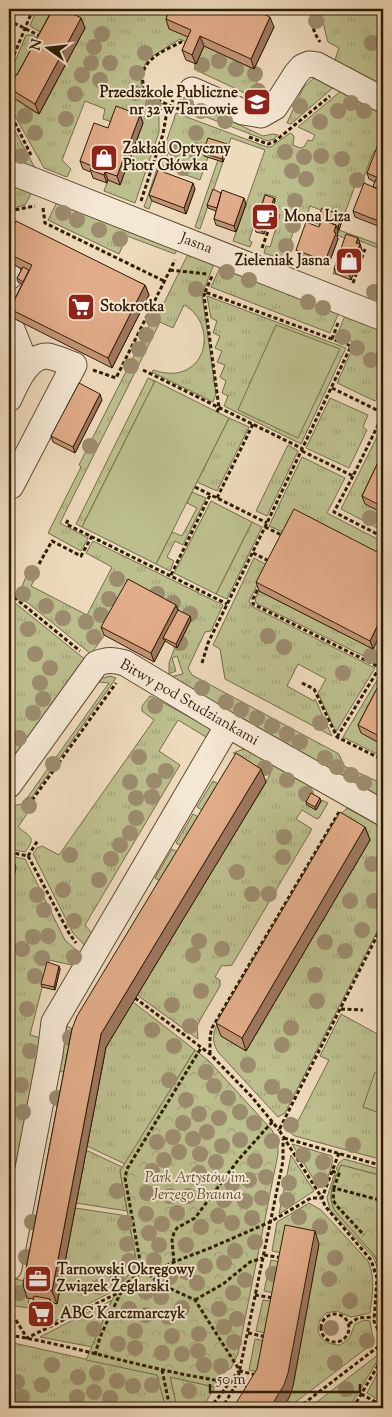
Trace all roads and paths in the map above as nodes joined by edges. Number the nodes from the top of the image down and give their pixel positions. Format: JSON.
{"nodes":[{"id":1,"x":32,"y":9,"type":"edge"},
{"id":2,"x":14,"y":23,"type":"dead end"},
{"id":3,"x":25,"y":28,"type":"junction"},
{"id":4,"x":45,"y":39,"type":"edge"},
{"id":5,"x":10,"y":60,"type":"edge"},
{"id":6,"x":9,"y":67,"type":"edge"},
{"id":7,"x":9,"y":75,"type":"edge"},
{"id":8,"x":22,"y":81,"type":"edge"},
{"id":9,"x":183,"y":95,"type":"joint"},
{"id":10,"x":383,"y":100,"type":"edge"},
{"id":11,"x":9,"y":112,"type":"edge"},
{"id":12,"x":9,"y":171,"type":"edge"},
{"id":13,"x":44,"y":195,"type":"junction"},
{"id":14,"x":273,"y":218,"type":"dead end"},
{"id":15,"x":135,"y":220,"type":"junction"},
{"id":16,"x":185,"y":240,"type":"junction"},
{"id":17,"x":365,"y":249,"type":"dead end"},
{"id":18,"x":260,"y":254,"type":"dead end"},
{"id":19,"x":164,"y":281,"type":"junction"},
{"id":20,"x":351,"y":288,"type":"dead end"},
{"id":21,"x":381,"y":313,"type":"edge"},
{"id":22,"x":9,"y":322,"type":"edge"},
{"id":23,"x":74,"y":364,"type":"junction"},
{"id":24,"x":143,"y":370,"type":"dead end"},
{"id":25,"x":24,"y":371,"type":"junction"},
{"id":26,"x":332,"y":388,"type":"junction"},
{"id":27,"x":9,"y":399,"type":"edge"},
{"id":28,"x":219,"y":408,"type":"junction"},
{"id":29,"x":217,"y":412,"type":"dead end"},
{"id":30,"x":383,"y":414,"type":"edge"},
{"id":31,"x":253,"y":424,"type":"junction"},
{"id":32,"x":302,"y":450,"type":"junction"},
{"id":33,"x":353,"y":476,"type":"junction"},
{"id":34,"x":11,"y":486,"type":"dead end"},
{"id":35,"x":195,"y":487,"type":"dead end"},
{"id":36,"x":210,"y":495,"type":"junction"},
{"id":37,"x":217,"y":498,"type":"junction"},
{"id":38,"x":68,"y":520,"type":"dead end"},
{"id":39,"x":266,"y":525,"type":"junction"},
{"id":40,"x":92,"y":536,"type":"junction"},
{"id":41,"x":383,"y":537,"type":"edge"},
{"id":42,"x":287,"y":538,"type":"edge"},
{"id":43,"x":253,"y":553,"type":"junction"},
{"id":44,"x":276,"y":554,"type":"edge"},
{"id":45,"x":272,"y":562,"type":"junction"},
{"id":46,"x":40,"y":564,"type":"dead end"},
{"id":47,"x":268,"y":570,"type":"edge"},
{"id":48,"x":170,"y":575,"type":"junction"},
{"id":49,"x":264,"y":577,"type":"edge"},
{"id":50,"x":9,"y":593,"type":"edge"},
{"id":51,"x":228,"y":604,"type":"junction"},
{"id":52,"x":383,"y":662,"type":"edge"},
{"id":53,"x":202,"y":663,"type":"dead end"},
{"id":54,"x":96,"y":664,"type":"junction"},
{"id":55,"x":382,"y":668,"type":"edge"},
{"id":56,"x":121,"y":676,"type":"dead end"},
{"id":57,"x":302,"y":683,"type":"dead end"},
{"id":58,"x":228,"y":726,"type":"junction"},
{"id":59,"x":336,"y":737,"type":"junction"},
{"id":60,"x":383,"y":760,"type":"edge"},
{"id":61,"x":13,"y":793,"type":"edge"},
{"id":62,"x":340,"y":811,"type":"edge"},
{"id":63,"x":383,"y":813,"type":"edge"},
{"id":64,"x":324,"y":837,"type":"junction"},
{"id":65,"x":38,"y":840,"type":"dead end"},
{"id":66,"x":330,"y":840,"type":"edge"},
{"id":67,"x":9,"y":852,"type":"edge"},
{"id":68,"x":28,"y":856,"type":"junction"},
{"id":69,"x":304,"y":872,"type":"junction"},
{"id":70,"x":309,"y":875,"type":"edge"},
{"id":71,"x":283,"y":907,"type":"junction"},
{"id":72,"x":288,"y":910,"type":"edge"},
{"id":73,"x":383,"y":924,"type":"edge"},
{"id":74,"x":263,"y":942,"type":"junction"},
{"id":75,"x":76,"y":943,"type":"dead end"},
{"id":76,"x":268,"y":945,"type":"edge"},
{"id":77,"x":242,"y":977,"type":"junction"},
{"id":78,"x":247,"y":980,"type":"edge"},
{"id":79,"x":135,"y":998,"type":"edge"},
{"id":80,"x":341,"y":1009,"type":"junction"},
{"id":81,"x":363,"y":1010,"type":"dead end"},
{"id":82,"x":222,"y":1011,"type":"junction"},
{"id":83,"x":227,"y":1014,"type":"edge"},
{"id":84,"x":201,"y":1048,"type":"junction"},
{"id":85,"x":210,"y":1054,"type":"junction"},
{"id":86,"x":273,"y":1121,"type":"junction"},
{"id":87,"x":279,"y":1130,"type":"junction"},
{"id":88,"x":283,"y":1138,"type":"junction"},
{"id":89,"x":339,"y":1154,"type":"junction"},
{"id":90,"x":383,"y":1166,"type":"edge"},
{"id":91,"x":332,"y":1171,"type":"junction"},
{"id":92,"x":334,"y":1188,"type":"junction"},
{"id":93,"x":322,"y":1198,"type":"junction"},
{"id":94,"x":383,"y":1202,"type":"edge"},
{"id":95,"x":270,"y":1222,"type":"junction"},
{"id":96,"x":364,"y":1235,"type":"dead end"},
{"id":97,"x":263,"y":1256,"type":"junction"},
{"id":98,"x":286,"y":1259,"type":"edge"},
{"id":99,"x":174,"y":1262,"type":"junction"},
{"id":100,"x":9,"y":1268,"type":"edge"},
{"id":101,"x":142,"y":1272,"type":"junction"},
{"id":102,"x":148,"y":1274,"type":"junction"},
{"id":103,"x":122,"y":1292,"type":"junction"},
{"id":104,"x":255,"y":1294,"type":"junction"},
{"id":105,"x":278,"y":1298,"type":"edge"},
{"id":106,"x":195,"y":1300,"type":"junction"},
{"id":107,"x":9,"y":1308,"type":"edge"},
{"id":108,"x":374,"y":1317,"type":"junction"},
{"id":109,"x":349,"y":1324,"type":"junction"},
{"id":110,"x":383,"y":1327,"type":"edge"},
{"id":111,"x":248,"y":1334,"type":"junction"},
{"id":112,"x":379,"y":1334,"type":"junction"},
{"id":113,"x":9,"y":1335,"type":"edge"},
{"id":114,"x":27,"y":1338,"type":"junction"},
{"id":115,"x":270,"y":1338,"type":"edge"},
{"id":116,"x":383,"y":1342,"type":"edge"},
{"id":117,"x":96,"y":1354,"type":"junction"},
{"id":118,"x":383,"y":1357,"type":"edge"},
{"id":119,"x":162,"y":1370,"type":"junction"},
{"id":120,"x":240,"y":1371,"type":"junction"},
{"id":121,"x":263,"y":1376,"type":"edge"},
{"id":122,"x":229,"y":1382,"type":"junction"},
{"id":123,"x":237,"y":1382,"type":"junction"},
{"id":124,"x":257,"y":1390,"type":"edge"},
{"id":125,"x":361,"y":1394,"type":"junction"},
{"id":126,"x":220,"y":1397,"type":"junction"},
{"id":127,"x":228,"y":1400,"type":"junction"},
{"id":128,"x":225,"y":1404,"type":"junction"},
{"id":129,"x":285,"y":1404,"type":"edge"},
{"id":130,"x":383,"y":1406,"type":"edge"},
{"id":131,"x":170,"y":1408,"type":"edge"},
{"id":132,"x":209,"y":1408,"type":"edge"},
{"id":133,"x":222,"y":1408,"type":"edge"},
{"id":134,"x":234,"y":1408,"type":"edge"},
{"id":135,"x":291,"y":1408,"type":"edge"},
{"id":136,"x":298,"y":1408,"type":"edge"},
{"id":137,"x":353,"y":1408,"type":"edge"}],
"edges":[{"from":1,"to":3,"type":"path"},
{"from":2,"to":3,"type":"path"},
{"from":3,"to":4,"type":"path"},
{"from":3,"to":5,"type":"path"},
{"from":5,"to":6,"type":"path"},
{"from":7,"to":8,"type":"path"},
{"from":9,"to":10,"type":"street"},
{"from":9,"to":15,"type":"path"},
{"from":11,"to":13,"type":"path"},
{"from":12,"to":13,"type":"street","name":"Jasna"},
{"from":13,"to":15,"type":"street","name":"Jasna"},
{"from":13,"to":19,"type":"path"},
{"from":14,"to":18,"type":"path"},
{"from":15,"to":16,"type":"street","name":"Jasna"},
{"from":16,"to":19,"type":"path"},
{"from":16,"to":21,"type":"street","name":"Jasna"},
{"from":17,"to":20,"type":"path"},
{"from":19,"to":23,"type":"path"},
{"from":22,"to":25,"type":"street"},
{"from":23,"to":25,"type":"street"},
{"from":23,"to":34,"type":"street"},
{"from":24,"to":28,"type":"path"},
{"from":25,"to":27,"type":"street"},
{"from":26,"to":28,"type":"path"},
{"from":26,"to":30,"type":"path"},
{"from":26,"to":32,"type":"path"},
{"from":28,"to":29,"type":"path"},
{"from":28,"to":31,"type":"path"},
{"from":30,"to":33,"type":"path"},
{"from":31,"to":32,"type":"path"},
{"from":31,"to":37,"type":"path"},
{"from":32,"to":33,"type":"path"},
{"from":32,"to":39,"type":"path"},
{"from":33,"to":41,"type":"path"},
{"from":35,"to":36,"type":"path"},
{"from":36,"to":37,"type":"path"},
{"from":36,"to":48,"type":"path"},
{"from":37,"to":39,"type":"path"},
{"from":38,"to":40,"type":"path"},
{"from":39,"to":42,"type":"path"},
{"from":39,"to":43,"type":"path"},
{"from":40,"to":46,"type":"path"},
{"from":40,"to":48,"type":"path"},
{"from":43,"to":45,"type":"path"},
{"from":43,"to":51,"type":"path"},
{"from":44,"to":45,"type":"path"},
{"from":45,"to":47,"type":"path"},
{"from":48,"to":51,"type":"path"},
{"from":49,"to":55,"type":"path"},
{"from":50,"to":54,"type":"path"},
{"from":51,"to":53,"type":"path"},
{"from":52,"to":55,"type":"path"},
{"from":54,"to":58,"type":"street","name":"Bitwy pod Studziankami"},
{"from":54,"to":61,"type":"street","name":"Bitwy pod Studziankami"},
{"from":55,"to":59,"type":"path"},
{"from":56,"to":61,"type":"path"},
{"from":57,"to":59,"type":"path"},
{"from":58,"to":63,"type":"street","name":"Bitwy pod Studziankami"},
{"from":58,"to":100,"type":"street"},
{"from":59,"to":60,"type":"path"},
{"from":62,"to":64,"type":"path"},
{"from":64,"to":66,"type":"path"},
{"from":64,"to":69,"type":"path"},
{"from":65,"to":68,"type":"path"},
{"from":67,"to":68,"type":"path"},
{"from":68,"to":75,"type":"path"},
{"from":69,"to":70,"type":"path"},
{"from":69,"to":71,"type":"path"},
{"from":71,"to":72,"type":"path"},
{"from":71,"to":74,"type":"path"},
{"from":73,"to":80,"type":"path"},
{"from":74,"to":76,"type":"path"},
{"from":74,"to":77,"type":"path"},
{"from":77,"to":78,"type":"path"},
{"from":77,"to":82,"type":"path"},
{"from":79,"to":84,"type":"path"},
{"from":80,"to":81,"type":"path"},
{"from":80,"to":87,"type":"path"},
{"from":82,"to":83,"type":"path"},
{"from":82,"to":85,"type":"path"},
{"from":84,"to":85,"type":"path"},
{"from":84,"to":101,"type":"path"},
{"from":85,"to":86,"type":"path"},
{"from":86,"to":87,"type":"path"},
{"from":86,"to":99,"type":"path"},
{"from":87,"to":88,"type":"path"},
{"from":88,"to":89,"type":"path"},
{"from":88,"to":93,"type":"path"},
{"from":88,"to":95,"type":"path"},
{"from":89,"to":90,"type":"path"},
{"from":89,"to":91,"type":"path"},
{"from":91,"to":92,"type":"path"},
{"from":91,"to":93,"type":"path"},
{"from":92,"to":94,"type":"path"},
{"from":92,"to":96,"type":"path"},
{"from":93,"to":95,"type":"path"},
{"from":93,"to":108,"type":"path"},
{"from":95,"to":97,"type":"path"},
{"from":95,"to":99,"type":"path"},
{"from":97,"to":98,"type":"path"},
{"from":97,"to":104,"type":"path"},
{"from":97,"to":106,"type":"path"},
{"from":99,"to":102,"type":"path"},
{"from":101,"to":102,"type":"path"},
{"from":101,"to":103,"type":"path"},
{"from":102,"to":106,"type":"path"},
{"from":103,"to":114,"type":"path"},
{"from":103,"to":117,"type":"path"},
{"from":104,"to":105,"type":"path"},
{"from":104,"to":111,"type":"path"},
{"from":106,"to":120,"type":"path"},
{"from":107,"to":114,"type":"path"},
{"from":108,"to":109,"type":"path"},
{"from":108,"to":112,"type":"path"},
{"from":109,"to":109,"type":"path"},
{"from":110,"to":112,"type":"path"},
{"from":111,"to":115,"type":"path"},
{"from":111,"to":120,"type":"path"},
{"from":112,"to":116,"type":"path"},
{"from":113,"to":114,"type":"path"},
{"from":114,"to":117,"type":"path"},
{"from":116,"to":136,"type":"path"},
{"from":117,"to":119,"type":"path"},
{"from":118,"to":125,"type":"path"},
{"from":119,"to":122,"type":"path"},
{"from":119,"to":131,"type":"path"},
{"from":120,"to":121,"type":"path"},
{"from":120,"to":122,"type":"path"},
{"from":120,"to":123,"type":"path"},
{"from":122,"to":123,"type":"path"},
{"from":122,"to":126,"type":"path"},
{"from":123,"to":124,"type":"path"},
{"from":123,"to":127,"type":"path"},
{"from":125,"to":130,"type":"path"},
{"from":125,"to":137,"type":"path"},
{"from":126,"to":127,"type":"path"},
{"from":126,"to":132,"type":"path"},
{"from":127,"to":128,"type":"path"},
{"from":128,"to":133,"type":"path"},
{"from":128,"to":134,"type":"path"},
{"from":129,"to":135,"type":"path"}]}
